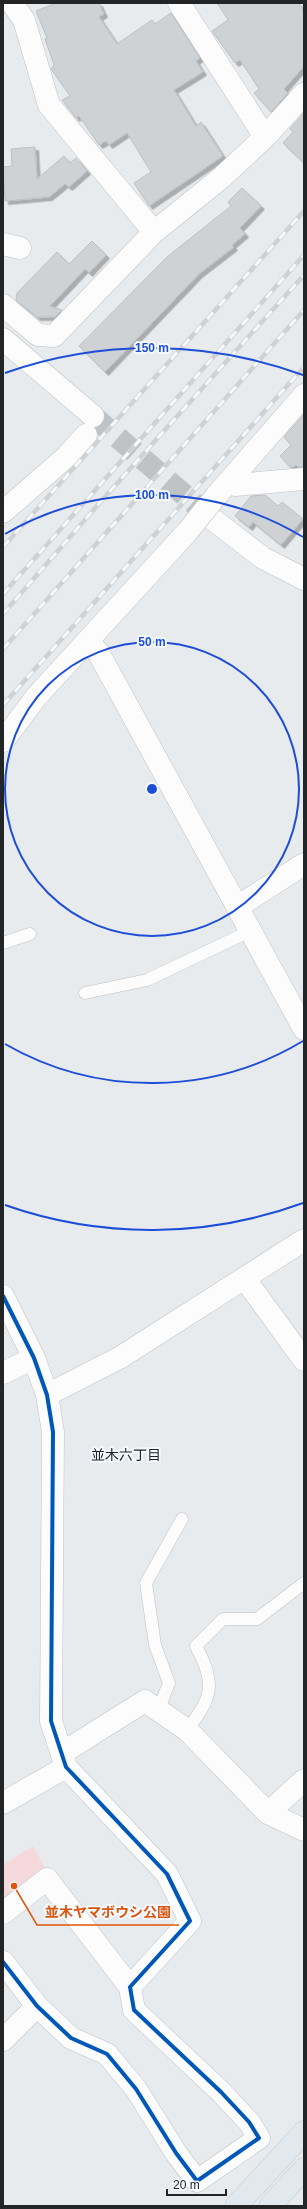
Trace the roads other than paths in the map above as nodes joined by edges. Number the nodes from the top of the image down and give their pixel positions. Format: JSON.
{"nodes":[{"id":1,"x":12,"y":3,"type":"edge"},
{"id":2,"x":179,"y":3,"type":"edge"},
{"id":3,"x":304,"y":94,"type":"edge"},
{"id":4,"x":265,"y":137,"type":"junction"},
{"id":5,"x":154,"y":232,"type":"junction"},
{"id":6,"x":3,"y":305,"type":"edge"},
{"id":7,"x":3,"y":339,"type":"edge"},
{"id":8,"x":304,"y":395,"type":"edge"},
{"id":9,"x":304,"y":479,"type":"edge"},
{"id":10,"x":223,"y":489,"type":"junction"},
{"id":11,"x":3,"y":512,"type":"edge"},
{"id":12,"x":211,"y":518,"type":"tunnel mouth"},
{"id":13,"x":304,"y":579,"type":"edge"},
{"id":14,"x":88,"y":642,"type":"junction"},
{"id":15,"x":3,"y":741,"type":"edge"},
{"id":16,"x":304,"y":864,"type":"edge"},
{"id":17,"x":237,"y":907,"type":"junction"},
{"id":18,"x":250,"y":931,"type":"junction"},
{"id":19,"x":30,"y":934,"type":"dead end"},
{"id":20,"x":3,"y":943,"type":"edge"},
{"id":21,"x":85,"y":993,"type":"dead end"},
{"id":22,"x":304,"y":1028,"type":"edge"},
{"id":23,"x":304,"y":1240,"type":"edge"},
{"id":24,"x":245,"y":1279,"type":"junction"},
{"id":25,"x":3,"y":1296,"type":"edge"},
{"id":26,"x":34,"y":1358,"type":"junction"},
{"id":27,"x":304,"y":1360,"type":"edge"},
{"id":28,"x":3,"y":1372,"type":"edge"},
{"id":29,"x":47,"y":1395,"type":"junction"},
{"id":30,"x":182,"y":1519,"type":"dead end"},
{"id":31,"x":304,"y":1583,"type":"edge"},
{"id":32,"x":158,"y":1711,"type":"junction"},
{"id":33,"x":187,"y":1730,"type":"junction"},
{"id":34,"x":64,"y":1760,"type":"junction"},
{"id":35,"x":304,"y":1780,"type":"edge"},
{"id":36,"x":3,"y":1804,"type":"edge"},
{"id":37,"x":268,"y":1813,"type":"junction"},
{"id":38,"x":304,"y":1830,"type":"edge"},
{"id":39,"x":3,"y":1913,"type":"edge"},
{"id":40,"x":3,"y":1962,"type":"edge"},
{"id":41,"x":130,"y":1987,"type":"junction"},
{"id":42,"x":37,"y":2006,"type":"junction"},
{"id":43,"x":3,"y":2040,"type":"edge"},
{"id":44,"x":304,"y":2132,"type":"edge"},
{"id":45,"x":259,"y":2138,"type":"junction"},
{"id":46,"x":278,"y":2161,"type":"junction"},
{"id":47,"x":304,"y":2169,"type":"edge"},
{"id":48,"x":236,"y":2206,"type":"edge"},
{"id":49,"x":270,"y":2206,"type":"edge"}],
"edges":[{"from":1,"to":5,"type":"street"},
{"from":2,"to":4,"type":"street"},
{"from":3,"to":4,"type":"street"},
{"from":4,"to":5,"type":"street"},
{"from":5,"to":6,"type":"street"},
{"from":7,"to":11,"type":"street"},
{"from":8,"to":10,"type":"street"},
{"from":9,"to":10,"type":"street"},
{"from":10,"to":14,"type":"street","bridge":true},
{"from":12,"to":13,"type":"street"},
{"from":14,"to":15,"type":"street"},
{"from":14,"to":17,"type":"street"},
{"from":16,"to":17,"type":"street"},
{"from":17,"to":18,"type":"street"},
{"from":18,"to":21,"type":"lane"},
{"from":18,"to":22,"type":"street"},
{"from":19,"to":20,"type":"lane"},
{"from":23,"to":24,"type":"street"},
{"from":24,"to":27,"type":"street"},
{"from":24,"to":29,"type":"street"},
{"from":25,"to":26,"type":"street"},
{"from":26,"to":28,"type":"street"},
{"from":26,"to":29,"type":"street"},
{"from":29,"to":34,"type":"street"},
{"from":30,"to":32,"type":"lane"},
{"from":31,"to":33,"type":"lane"},
{"from":32,"to":33,"type":"street"},
{"from":32,"to":34,"type":"street"},
{"from":33,"to":37,"type":"street"},
{"from":34,"to":36,"type":"street"},
{"from":34,"to":41,"type":"street"},
{"from":35,"to":37,"type":"street"},
{"from":37,"to":38,"type":"street"},
{"from":39,"to":41,"type":"street"},
{"from":40,"to":42,"type":"street"},
{"from":41,"to":45,"type":"street"},
{"from":42,"to":43,"type":"street"},
{"from":42,"to":45,"type":"street"},
{"from":44,"to":46,"type":"highway"},
{"from":45,"to":46,"type":"street"},
{"from":46,"to":48,"type":"highway"},
{"from":47,"to":49,"type":"highway"}]}
